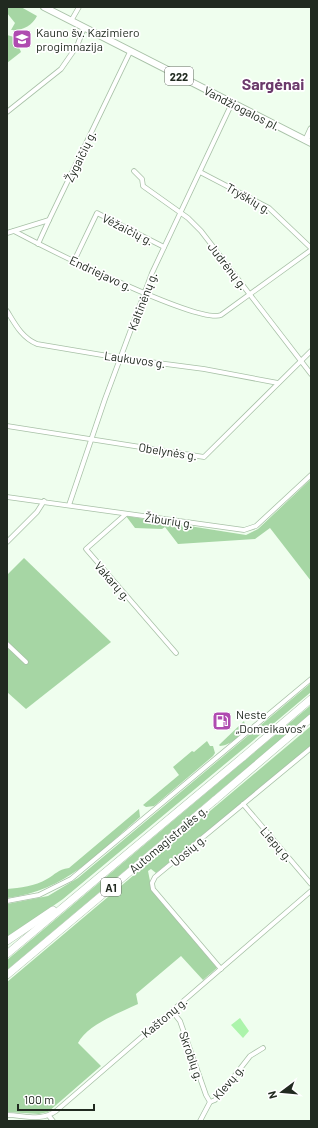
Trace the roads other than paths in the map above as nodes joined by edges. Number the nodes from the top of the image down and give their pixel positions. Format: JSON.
{"nodes":[{"id":1,"x":44,"y":7,"type":"edge"},
{"id":2,"x":79,"y":7,"type":"edge"},
{"id":3,"x":71,"y":21,"type":"junction"},
{"id":4,"x":84,"y":28,"type":"junction"},
{"id":5,"x":130,"y":52,"type":"junction"},
{"id":6,"x":232,"y":103,"type":"junction"},
{"id":7,"x":7,"y":112,"type":"edge"},
{"id":8,"x":311,"y":129,"type":"edge"},
{"id":9,"x":308,"y":142,"type":"edge"},
{"id":10,"x":134,"y":171,"type":"dead end"},
{"id":11,"x":200,"y":172,"type":"junction"},
{"id":12,"x":179,"y":214,"type":"junction"},
{"id":13,"x":49,"y":220,"type":"junction"},
{"id":14,"x":14,"y":231,"type":"junction"},
{"id":15,"x":7,"y":233,"type":"edge"},
{"id":16,"x":38,"y":244,"type":"junction"},
{"id":17,"x":164,"y":247,"type":"junction"},
{"id":18,"x":311,"y":249,"type":"edge"},
{"id":19,"x":74,"y":261,"type":"junction"},
{"id":20,"x":144,"y":293,"type":"junction"},
{"id":21,"x":251,"y":294,"type":"junction"},
{"id":22,"x":7,"y":311,"type":"edge"},
{"id":23,"x":311,"y":351,"type":"edge"},
{"id":24,"x":120,"y":358,"type":"junction"},
{"id":25,"x":301,"y":361,"type":"junction"},
{"id":26,"x":311,"y":374,"type":"edge"},
{"id":27,"x":278,"y":383,"type":"junction"},
{"id":28,"x":7,"y":426,"type":"edge"},
{"id":29,"x":91,"y":439,"type":"junction"},
{"id":30,"x":311,"y":475,"type":"edge"},
{"id":31,"x":7,"y":497,"type":"edge"},
{"id":32,"x":44,"y":501,"type":"junction"},
{"id":33,"x":69,"y":505,"type":"junction"},
{"id":34,"x":126,"y":514,"type":"junction"},
{"id":35,"x":7,"y":542,"type":"edge"},
{"id":36,"x":7,"y":644,"type":"edge"},
{"id":37,"x":176,"y":653,"type":"dead end"},
{"id":38,"x":26,"y":662,"type":"dead end"},
{"id":39,"x":311,"y":679,"type":"edge"},
{"id":40,"x":311,"y":699,"type":"edge"},
{"id":41,"x":311,"y":718,"type":"edge"},
{"id":42,"x":311,"y":748,"type":"edge"},
{"id":43,"x":243,"y":804,"type":"junction"},
{"id":44,"x":169,"y":818,"type":"junction"},
{"id":45,"x":311,"y":884,"type":"edge"},
{"id":46,"x":311,"y":891,"type":"edge"},
{"id":47,"x":7,"y":901,"type":"edge"},
{"id":48,"x":7,"y":941,"type":"edge"},
{"id":49,"x":7,"y":954,"type":"edge"},
{"id":50,"x":221,"y":969,"type":"junction"},
{"id":51,"x":7,"y":975,"type":"edge"},
{"id":52,"x":172,"y":1011,"type":"junction"},
{"id":53,"x":263,"y":1048,"type":"dead end"},
{"id":54,"x":210,"y":1102,"type":"junction"},
{"id":55,"x":7,"y":1115,"type":"edge"},
{"id":56,"x":49,"y":1116,"type":"junction"},
{"id":57,"x":53,"y":1121,"type":"edge"},
{"id":58,"x":200,"y":1121,"type":"edge"}],
"edges":[{"from":1,"to":3,"type":"main road","name":"Vandžiogalos pl.","number":"222"},
{"from":2,"to":3,"type":"street"},
{"from":3,"to":4,"type":"main road","name":"Vandžiogalos pl.","number":"222"},
{"from":4,"to":5,"type":"main road","name":"Vandžiogalos pl.","number":"222"},
{"from":4,"to":7,"type":"street"},
{"from":5,"to":6,"type":"main road","name":"Vandžiogalos pl.","number":"222"},
{"from":5,"to":13,"type":"street","name":"Žygaičių g."},
{"from":6,"to":9,"type":"main road","name":"Vandžiogalos pl.","number":"222"},
{"from":6,"to":11,"type":"street","name":"Kaltinėnų g."},
{"from":8,"to":9,"type":"main road"},
{"from":10,"to":12,"type":"street","name":"Judrėnų g."},
{"from":11,"to":12,"type":"street","name":"Kaltinėnų g."},
{"from":11,"to":18,"type":"street","name":"Tryškių g."},
{"from":12,"to":17,"type":"street","name":"Kaltinėnų g."},
{"from":12,"to":21,"type":"street","name":"Judrėnų g."},
{"from":13,"to":14,"type":"street"},
{"from":13,"to":16,"type":"street","name":"Žygaičių g."},
{"from":14,"to":15,"type":"street"},
{"from":14,"to":16,"type":"street","name":"Endriejavo g."},
{"from":16,"to":19,"type":"street","name":"Endriejavo g."},
{"from":17,"to":19,"type":"street","name":"Vėžaičių g."},
{"from":17,"to":20,"type":"street","name":"Kaltinėnų g."},
{"from":18,"to":21,"type":"street","name":"Endriejavo g."},
{"from":19,"to":20,"type":"street","name":"Endriejavo g."},
{"from":20,"to":21,"type":"street","name":"Endriejavo g."},
{"from":20,"to":24,"type":"street","name":"Kaltinėnų g."},
{"from":21,"to":25,"type":"street","name":"Judrėnų g."},
{"from":22,"to":24,"type":"street","name":"Laukuvos g."},
{"from":23,"to":25,"type":"street","name":"Obelynės g."},
{"from":24,"to":27,"type":"street","name":"Laukuvos g."},
{"from":24,"to":29,"type":"street","name":"Kaltinėnų g."},
{"from":25,"to":26,"type":"street","name":"Judrėnų g."},
{"from":25,"to":27,"type":"street","name":"Obelynės g."},
{"from":27,"to":29,"type":"street","name":"Obelynės g."},
{"from":28,"to":29,"type":"street","name":"Obelynės g."},
{"from":29,"to":33,"type":"street","name":"Kaltinėnų g."},
{"from":30,"to":34,"type":"street","name":"Žiburių g."},
{"from":31,"to":32,"type":"street","name":"Žiburių g."},
{"from":32,"to":33,"type":"street","name":"Žiburių g."},
{"from":32,"to":35,"type":"street"},
{"from":33,"to":34,"type":"street","name":"Žiburių g."},
{"from":34,"to":37,"type":"street","name":"Vakarų g."},
{"from":36,"to":38,"type":"street"},
{"from":39,"to":47,"type":"street"},
{"from":40,"to":44,"type":"highway","name":"Automagistralės g.","number":"A1"},
{"from":41,"to":51,"type":"highway","name":"Automagistralės g.","number":"A1"},
{"from":42,"to":43,"type":"street","name":"Uosių g."},
{"from":43,"to":45,"type":"street","name":"Liepų g."},
{"from":43,"to":50,"type":"street","name":"Uosių g."},
{"from":44,"to":48,"type":"highway"},
{"from":44,"to":49,"type":"highway","name":"Automagistralės g.","number":"A1"},
{"from":46,"to":50,"type":"street","name":"Kaštonų g."},
{"from":50,"to":52,"type":"street","name":"Kaštonų g."},
{"from":52,"to":54,"type":"street","name":"Skroblų g."},
{"from":52,"to":56,"type":"street","name":"Kaštonų g."},
{"from":53,"to":54,"type":"street","name":"Klevų g."},
{"from":54,"to":58,"type":"street","name":"Klevų g."},
{"from":55,"to":56,"type":"street"},
{"from":56,"to":57,"type":"street"}]}
